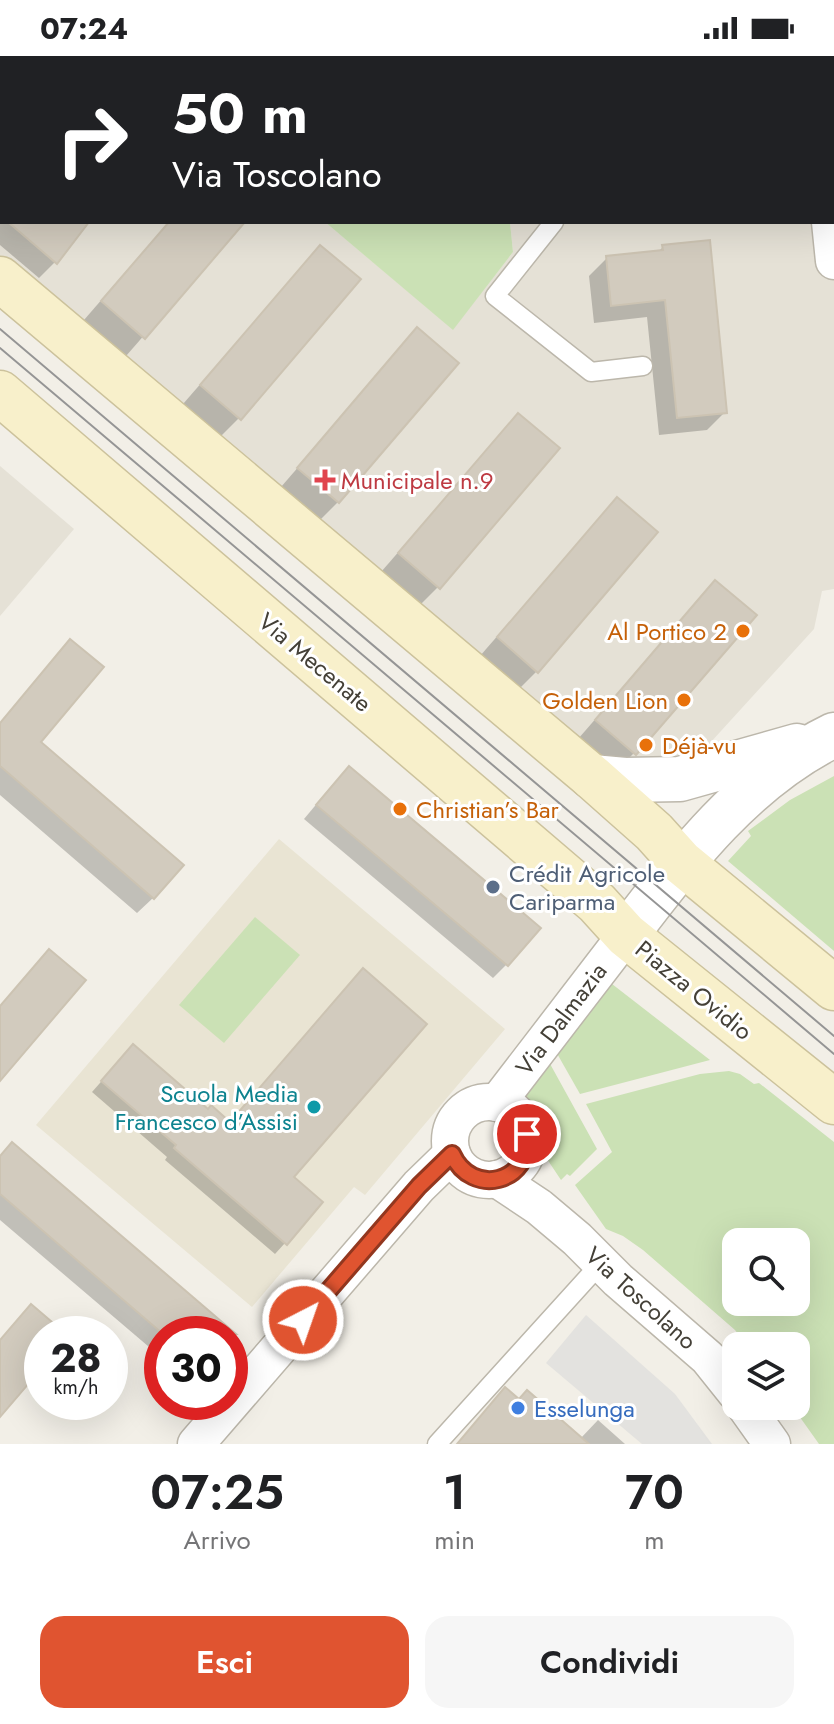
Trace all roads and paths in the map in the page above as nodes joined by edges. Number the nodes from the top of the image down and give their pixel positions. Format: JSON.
{"nodes":[{"id":1,"x":552,"y":224,"type":"edge"},
{"id":2,"x":830,"y":224,"type":"edge"},
{"id":3,"x":834,"y":261,"type":"edge"},
{"id":4,"x":0,"y":279,"type":"edge"},
{"id":5,"x":643,"y":366,"type":"dead end"},
{"id":6,"x":0,"y":393,"type":"edge"},
{"id":7,"x":816,"y":738,"type":"edge"},
{"id":8,"x":592,"y":777,"type":"junction"},
{"id":9,"x":681,"y":862,"type":"junction"},
{"id":10,"x":626,"y":935,"type":"junction"},
{"id":11,"x":834,"y":988,"type":"edge"},
{"id":12,"x":834,"y":1102,"type":"edge"},
{"id":13,"x":497,"y":1103,"type":"junction"},
{"id":14,"x":452,"y":1154,"type":"junction"},
{"id":15,"x":526,"y":1154,"type":"junction"},
{"id":16,"x":497,"y":1179,"type":"junction"},
{"id":17,"x":589,"y":1251,"type":"junction"},
{"id":18,"x":722,"y":1376,"type":"edge"},
{"id":19,"x":755,"y":1420,"type":"edge"},
{"id":20,"x":196,"y":1444,"type":"edge"},
{"id":21,"x":437,"y":1444,"type":"edge"},
{"id":22,"x":772,"y":1444,"type":"edge"}],
"edges":[{"from":1,"to":5,"type":"lane"},
{"from":2,"to":3,"type":"street"},
{"from":4,"to":8,"type":"main road"},
{"from":6,"to":10,"type":"main road","name":"Via Mecenate"},
{"from":7,"to":8,"type":"street"},
{"from":7,"to":9,"type":"street","name":"Piazza Ovidio"},
{"from":8,"to":9,"type":"main road"},
{"from":9,"to":10,"type":"street","name":"Piazza Ovidio"},
{"from":9,"to":11,"type":"main road"},
{"from":10,"to":12,"type":"main road","name":"Piazza Ovidio"},
{"from":10,"to":13,"type":"street","name":"Via Dalmazia"},
{"from":13,"to":14,"type":"street"},
{"from":13,"to":15,"type":"street","name":"Via Toscolano"},
{"from":14,"to":16,"type":"street","name":"Via Toscolano"},
{"from":14,"to":20,"type":"street"},
{"from":15,"to":16,"type":"street"},
{"from":15,"to":17,"type":"street","name":"Via Toscolano"},
{"from":16,"to":17,"type":"street","name":"Via Toscolano"},
{"from":17,"to":18,"type":"street","name":"Via Toscolano"},
{"from":17,"to":21,"type":"lane"},
{"from":19,"to":22,"type":"street"}]}
